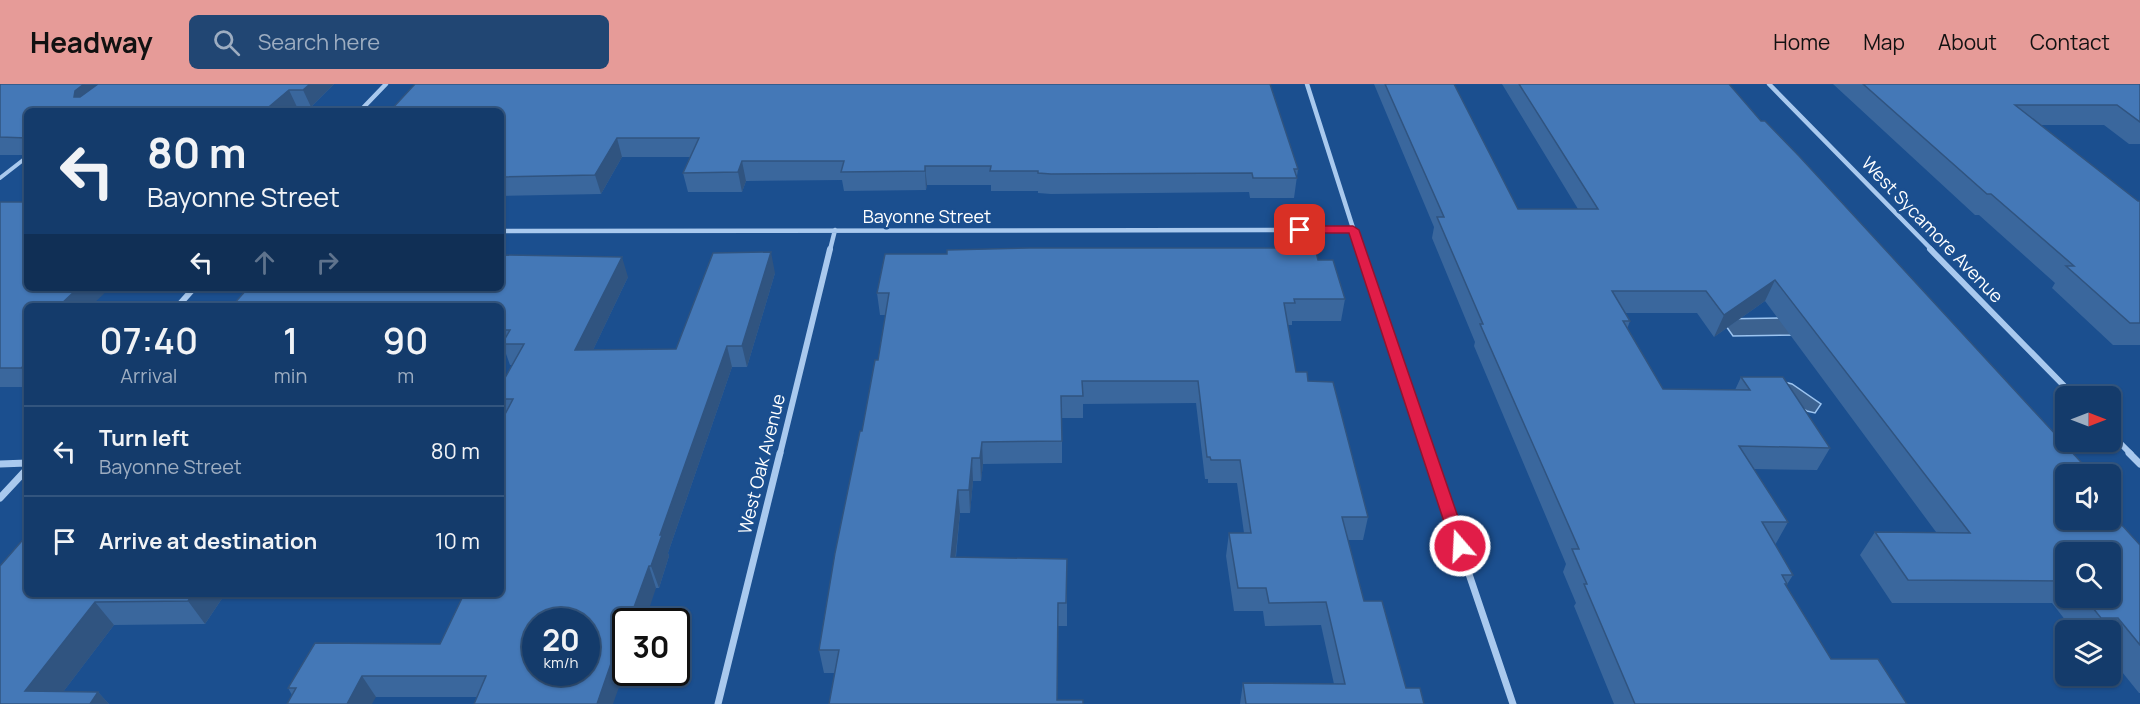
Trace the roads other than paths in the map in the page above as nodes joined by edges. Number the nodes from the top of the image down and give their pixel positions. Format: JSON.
{"nodes":[{"id":1,"x":386,"y":84,"type":"edge"},
{"id":2,"x":1307,"y":84,"type":"edge"},
{"id":3,"x":1769,"y":84,"type":"edge"},
{"id":4,"x":363,"y":108,"type":"edge"},
{"id":5,"x":24,"y":159,"type":"edge"},
{"id":6,"x":0,"y":178,"type":"edge"},
{"id":7,"x":835,"y":230,"type":"junction"},
{"id":8,"x":1353,"y":230,"type":"junction"},
{"id":9,"x":504,"y":231,"type":"edge"},
{"id":10,"x":191,"y":291,"type":"edge"},
{"id":11,"x":181,"y":303,"type":"edge"},
{"id":12,"x":2064,"y":386,"type":"edge"},
{"id":13,"x":2121,"y":444,"type":"edge"},
{"id":14,"x":0,"y":464,"type":"edge"},
{"id":15,"x":24,"y":464,"type":"edge"},
{"id":16,"x":2140,"y":464,"type":"edge"},
{"id":17,"x":24,"y":472,"type":"edge"},
{"id":18,"x":0,"y":498,"type":"edge"},
{"id":19,"x":718,"y":704,"type":"edge"},
{"id":20,"x":1513,"y":704,"type":"edge"}],
"edges":[{"from":1,"to":4,"type":"street"},
{"from":2,"to":8,"type":"street"},
{"from":3,"to":12,"type":"street","name":"West Sycamore Avenue"},
{"from":5,"to":6,"type":"lane"},
{"from":7,"to":8,"type":"street","name":"Bayonne Street"},
{"from":7,"to":9,"type":"street","name":"Bayonne Street"},
{"from":7,"to":19,"type":"street","name":"West Oak Avenue"},
{"from":8,"to":20,"type":"street"},
{"from":10,"to":11,"type":"street"},
{"from":13,"to":16,"type":"street"},
{"from":14,"to":15,"type":"street"},
{"from":17,"to":18,"type":"street"}]}
